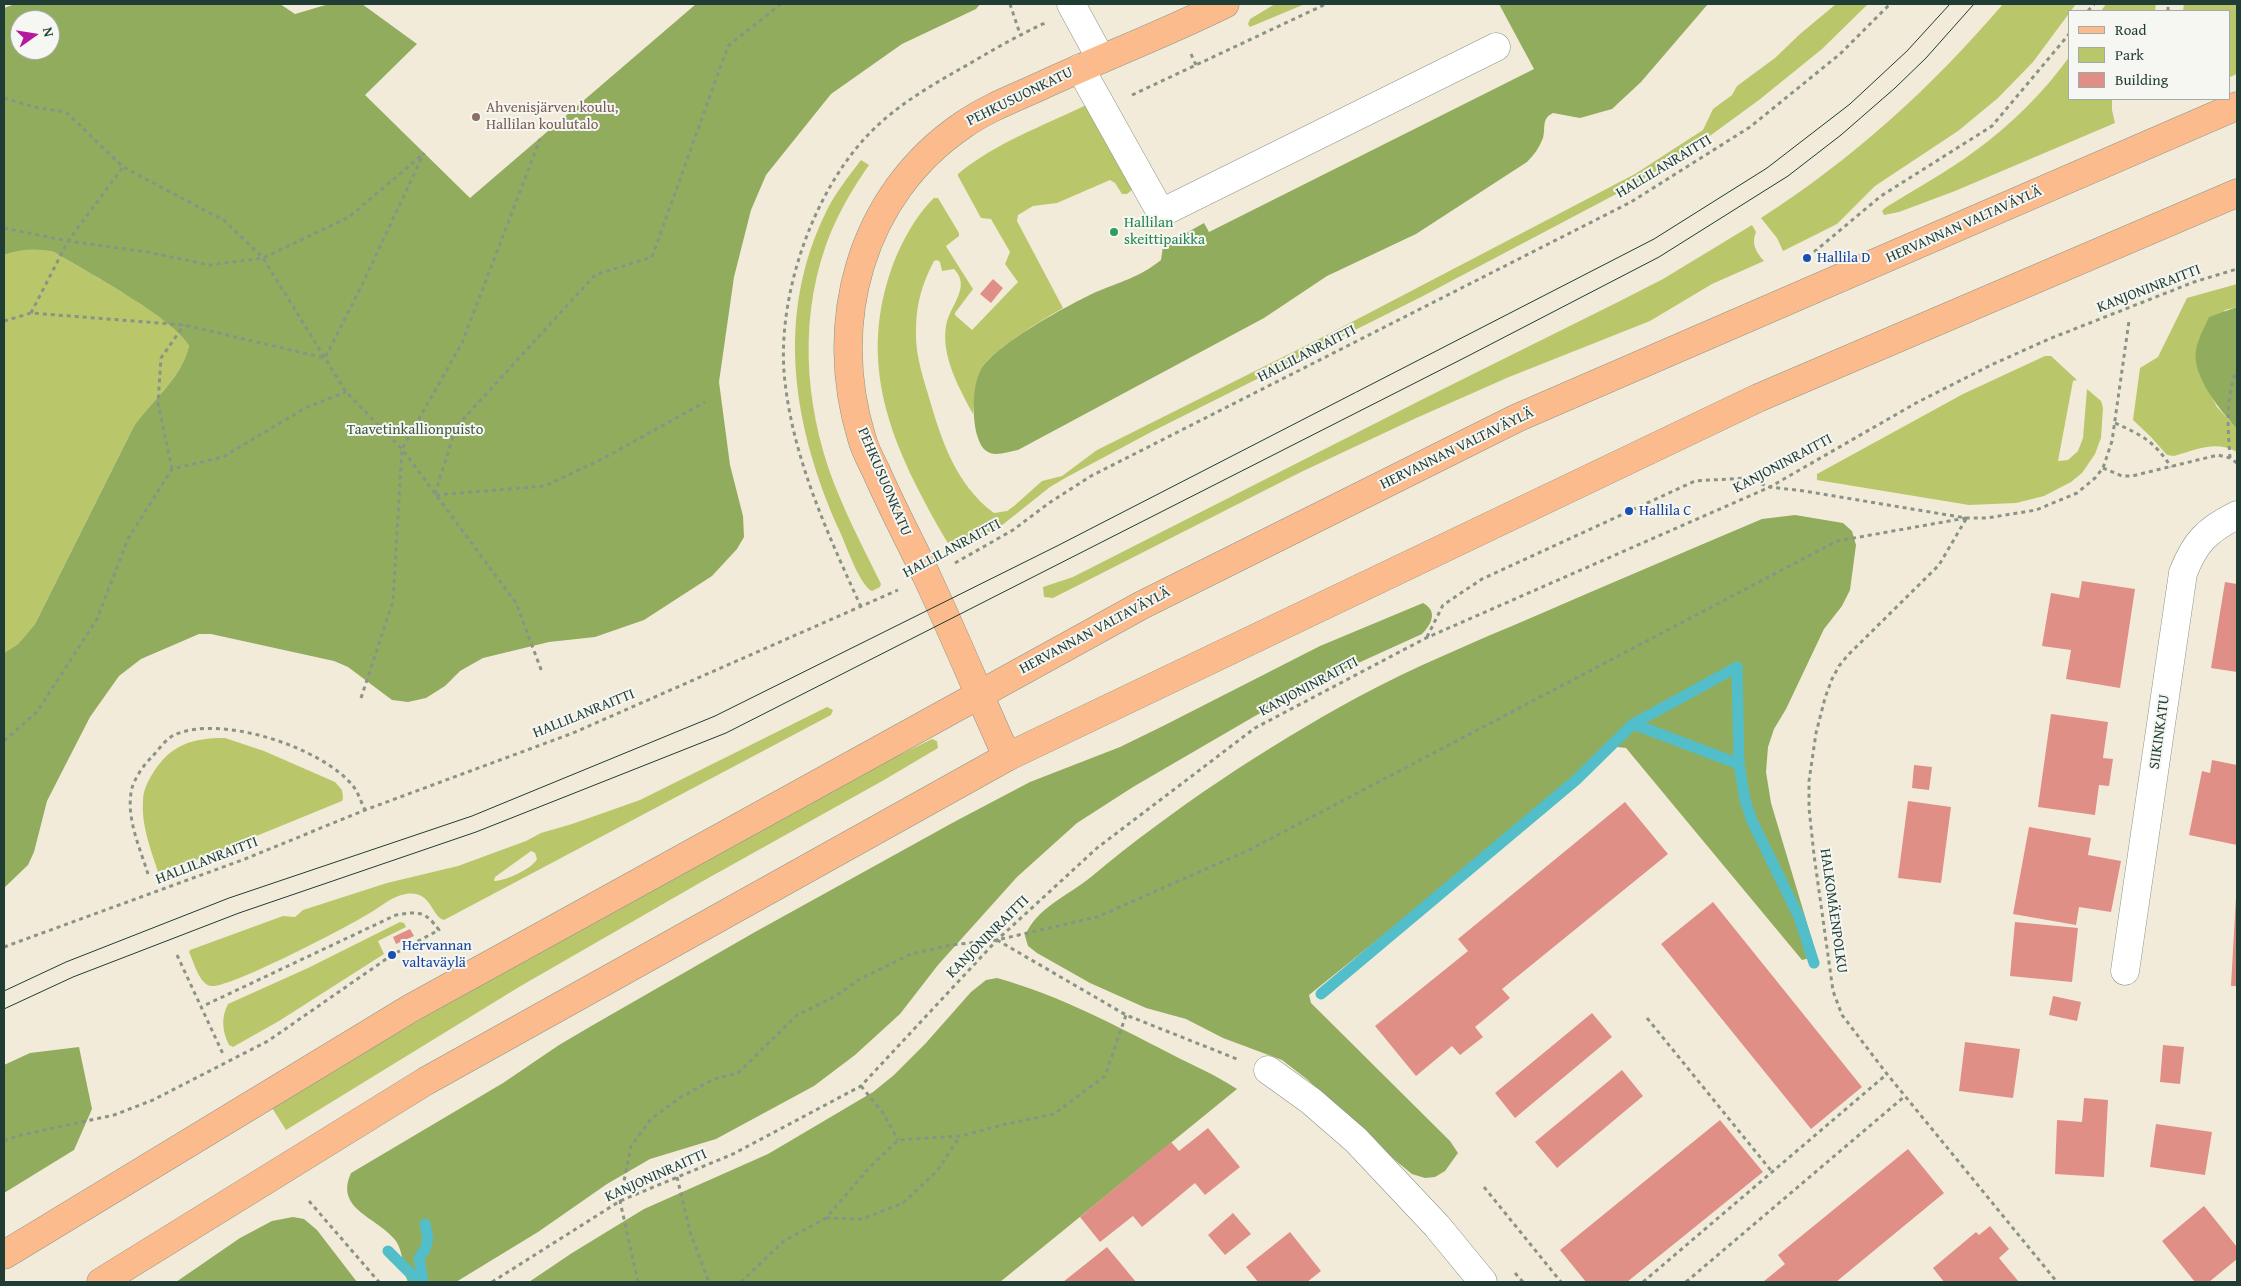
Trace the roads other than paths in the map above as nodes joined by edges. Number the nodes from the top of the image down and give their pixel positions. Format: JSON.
{"nodes":[{"id":1,"x":1071,"y":4,"type":"edge"},
{"id":2,"x":1226,"y":4,"type":"edge"},
{"id":3,"x":1496,"y":47,"type":"dead end"},
{"id":4,"x":1091,"y":63,"type":"junction"},
{"id":5,"x":2237,"y":106,"type":"edge"},
{"id":6,"x":2237,"y":194,"type":"edge"},
{"id":7,"x":2237,"y":212,"type":"edge"},
{"id":8,"x":2092,"y":256,"type":"junction"},
{"id":9,"x":2237,"y":515,"type":"edge"},
{"id":10,"x":979,"y":694,"type":"junction"},
{"id":11,"x":1007,"y":756,"type":"junction"},
{"id":12,"x":2125,"y":971,"type":"dead end"},
{"id":13,"x":1268,"y":1070,"type":"road end"},
{"id":14,"x":4,"y":1255,"type":"edge"},
{"id":15,"x":101,"y":1282,"type":"edge"},
{"id":16,"x":1483,"y":1282,"type":"edge"}],
"edges":[{"from":1,"to":4,"type":"street"},
{"from":2,"to":4,"type":"main road","name":"PEHKUSUONKATU"},
{"from":3,"to":4,"type":"street"},
{"from":4,"to":10,"type":"main road","name":"PEHKUSUONKATU"},
{"from":5,"to":10,"type":"main road","name":"HERVANNAN VALTAVÄYLÄ"},
{"from":6,"to":8,"type":"main road"},
{"from":7,"to":8,"type":"main road"},
{"from":8,"to":11,"type":"main road"},
{"from":9,"to":12,"type":"street","name":"SIIKINKATU"},
{"from":10,"to":11,"type":"main road","name":"PEHKUSUONKATU"},
{"from":10,"to":14,"type":"main road","name":"HERVANNAN VALTAVÄYLÄ"},
{"from":11,"to":15,"type":"main road"},
{"from":13,"to":16,"type":"street"}]}
